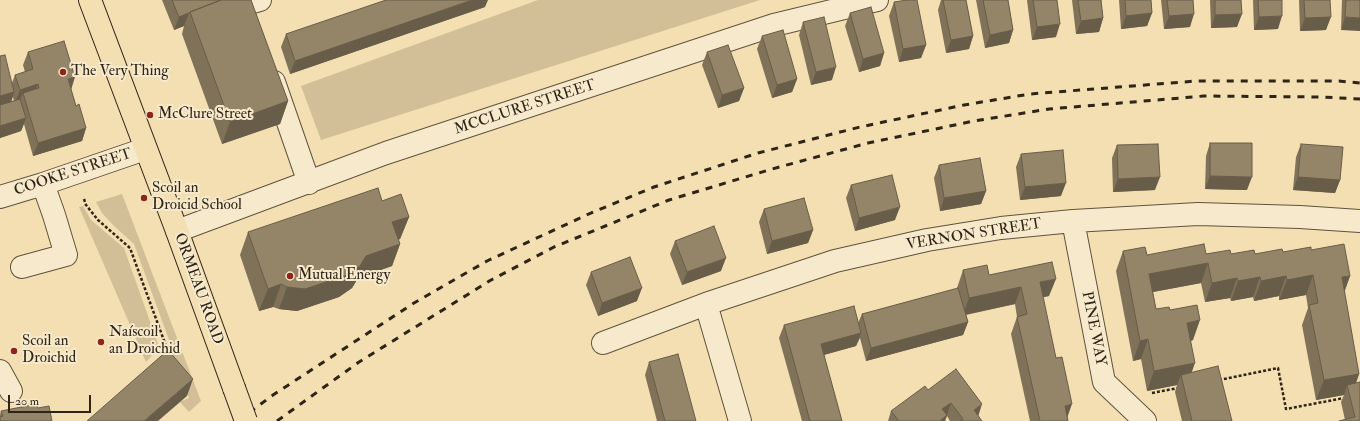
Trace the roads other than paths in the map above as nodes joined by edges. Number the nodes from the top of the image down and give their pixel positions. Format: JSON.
{"nodes":[{"id":1,"x":90,"y":0,"type":"edge"},
{"id":2,"x":245,"y":0,"type":"edge"},
{"id":3,"x":260,"y":0,"type":"edge"},
{"id":4,"x":877,"y":0,"type":"edge"},
{"id":5,"x":267,"y":60,"type":"edge"},
{"id":6,"x":146,"y":149,"type":"junction"},
{"id":7,"x":309,"y":183,"type":"junction"},
{"id":8,"x":44,"y":184,"type":"junction"},
{"id":9,"x":0,"y":197,"type":"edge"},
{"id":10,"x":1073,"y":221,"type":"junction"},
{"id":11,"x":1360,"y":221,"type":"edge"},
{"id":12,"x":177,"y":231,"type":"junction"},
{"id":13,"x":22,"y":267,"type":"dead end"},
{"id":14,"x":706,"y":304,"type":"junction"},
{"id":15,"x":603,"y":343,"type":"dead end"},
{"id":16,"x":0,"y":371,"type":"edge"},
{"id":17,"x":11,"y":391,"type":"dead end"},
{"id":18,"x":246,"y":421,"type":"edge"},
{"id":19,"x":740,"y":421,"type":"edge"},
{"id":20,"x":1145,"y":421,"type":"edge"}],
"edges":[{"from":1,"to":6,"type":"main road","name":"ORMEAU ROAD"},
{"from":2,"to":3,"type":"street"},
{"from":4,"to":7,"type":"street","name":"MCCLURE STREET"},
{"from":5,"to":7,"type":"street"},
{"from":6,"to":8,"type":"street","name":"COOKE STREET"},
{"from":6,"to":12,"type":"main road","name":"ORMEAU ROAD"},
{"from":7,"to":12,"type":"street","name":"MCCLURE STREET"},
{"from":8,"to":9,"type":"street","name":"COOKE STREET"},
{"from":8,"to":13,"type":"street"},
{"from":10,"to":11,"type":"street","name":"VERNON STREET"},
{"from":10,"to":14,"type":"street","name":"VERNON STREET"},
{"from":10,"to":20,"type":"street","name":"PINE WAY"},
{"from":12,"to":18,"type":"main road","name":"ORMEAU ROAD","bridge":true},
{"from":14,"to":15,"type":"street","name":"VERNON STREET"},
{"from":14,"to":19,"type":"street"},
{"from":16,"to":17,"type":"street"}]}
